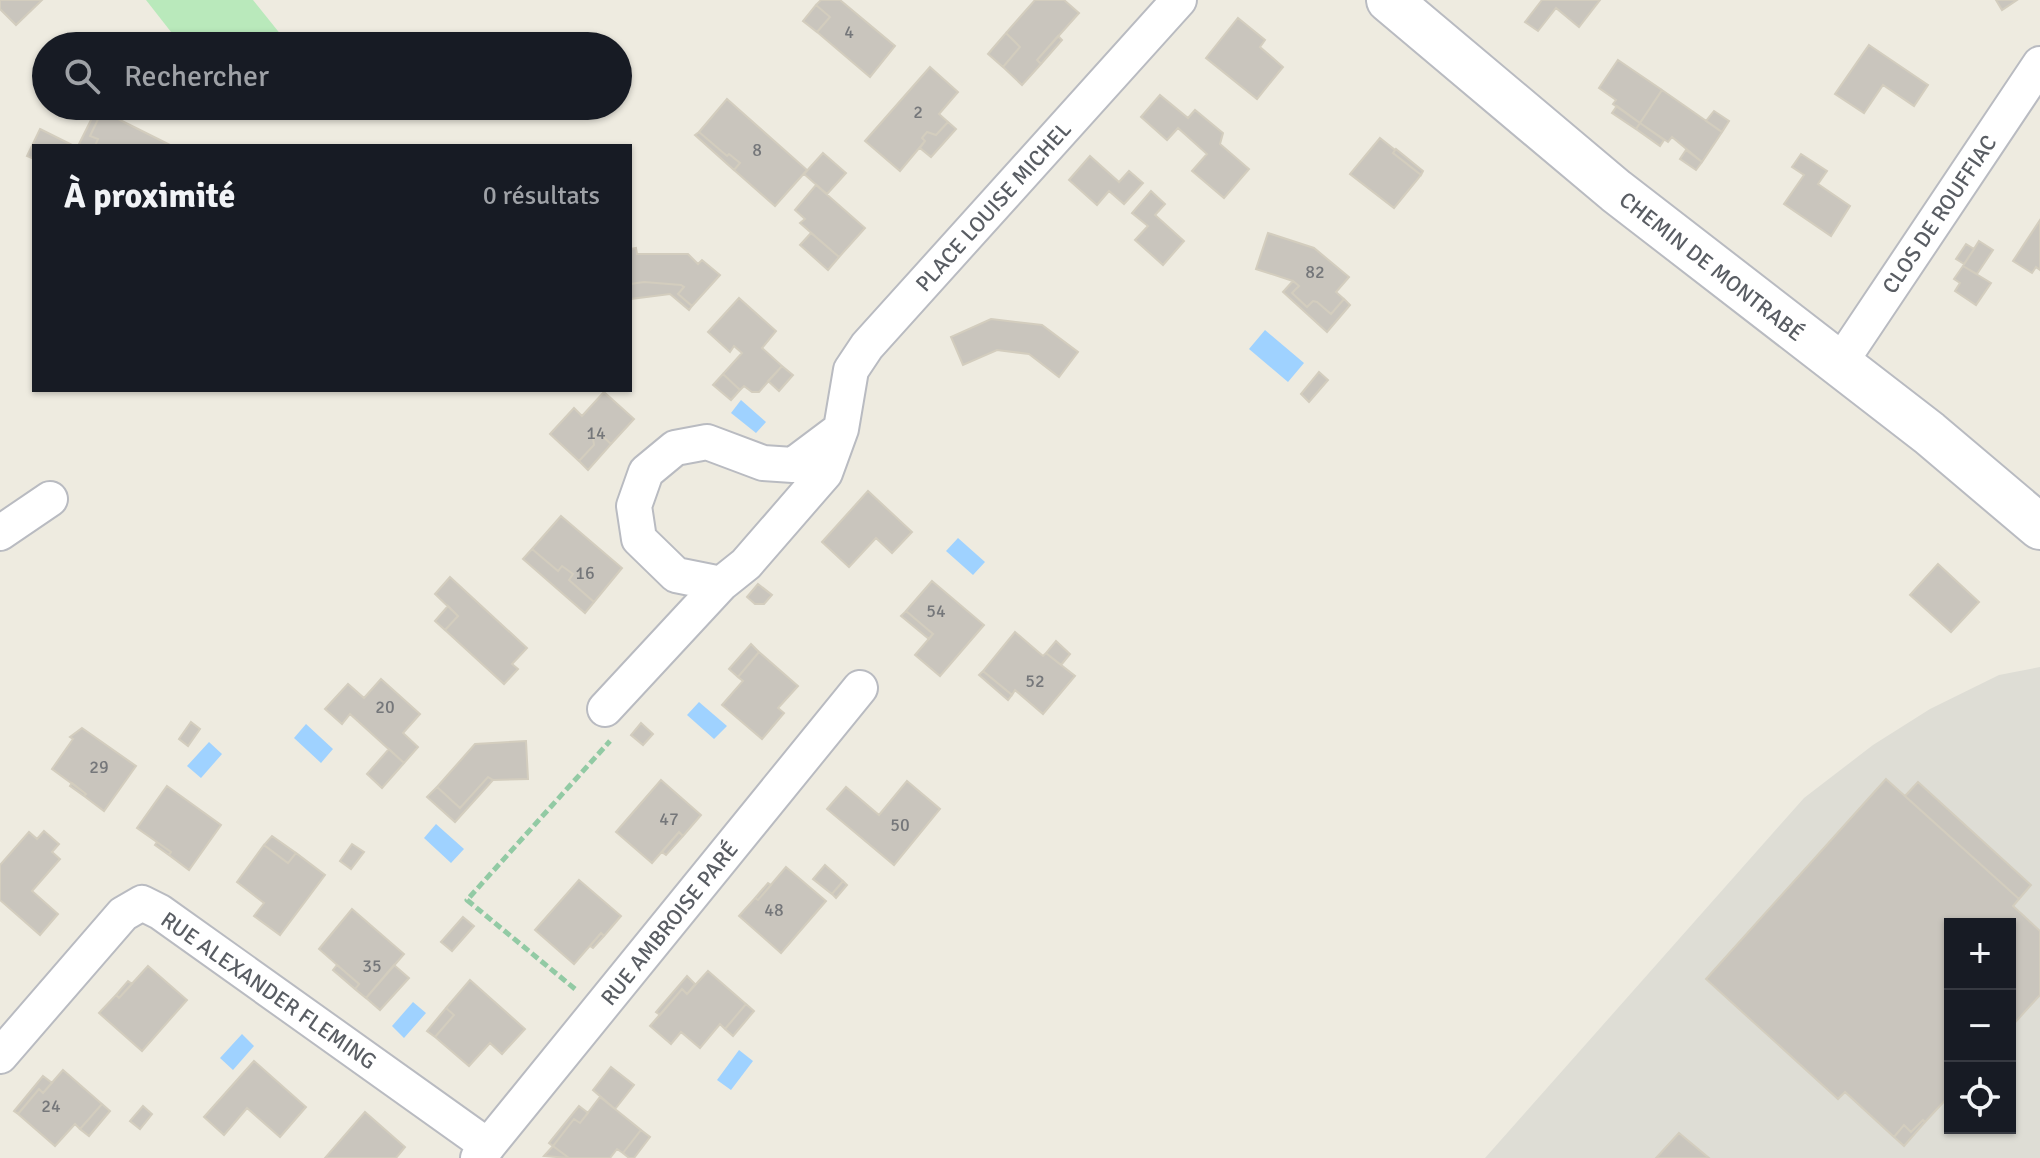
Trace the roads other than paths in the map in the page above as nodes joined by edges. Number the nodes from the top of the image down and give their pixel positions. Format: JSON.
{"nodes":[{"id":1,"x":1179,"y":0,"type":"edge"},
{"id":2,"x":1389,"y":0,"type":"edge"},
{"id":3,"x":2040,"y":64,"type":"edge"},
{"id":4,"x":1837,"y":362,"type":"junction"},
{"id":5,"x":841,"y":429,"type":"junction"},
{"id":6,"x":50,"y":499,"type":"dead end"},
{"id":7,"x":2040,"y":527,"type":"edge"},
{"id":8,"x":0,"y":533,"type":"edge"},
{"id":9,"x":721,"y":584,"type":"junction"},
{"id":10,"x":860,"y":688,"type":"dead end"},
{"id":11,"x":605,"y":709,"type":"road end"},
{"id":12,"x":0,"y":1056,"type":"edge"},
{"id":13,"x":483,"y":1152,"type":"edge"}],
"edges":[{"from":1,"to":5,"type":"street","name":"PLACE LOUISE MICHEL"},
{"from":2,"to":4,"type":"street","name":"CHEMIN DE MONTRABÉ"},
{"from":3,"to":4,"type":"street","name":"CLOS DE ROUFFIAC"},
{"from":4,"to":7,"type":"street","name":"CHEMIN DE MONTRABÉ"},
{"from":5,"to":9,"type":"street","name":"PLACE LOUISE MICHEL"},
{"from":5,"to":9,"type":"street"},
{"from":6,"to":8,"type":"street"},
{"from":9,"to":11,"type":"street","name":"PLACE LOUISE MICHEL"},
{"from":10,"to":13,"type":"street","name":"RUE AMBROISE PARÉ"},
{"from":12,"to":13,"type":"street","name":"RUE ALEXANDER FLEMING"}]}
